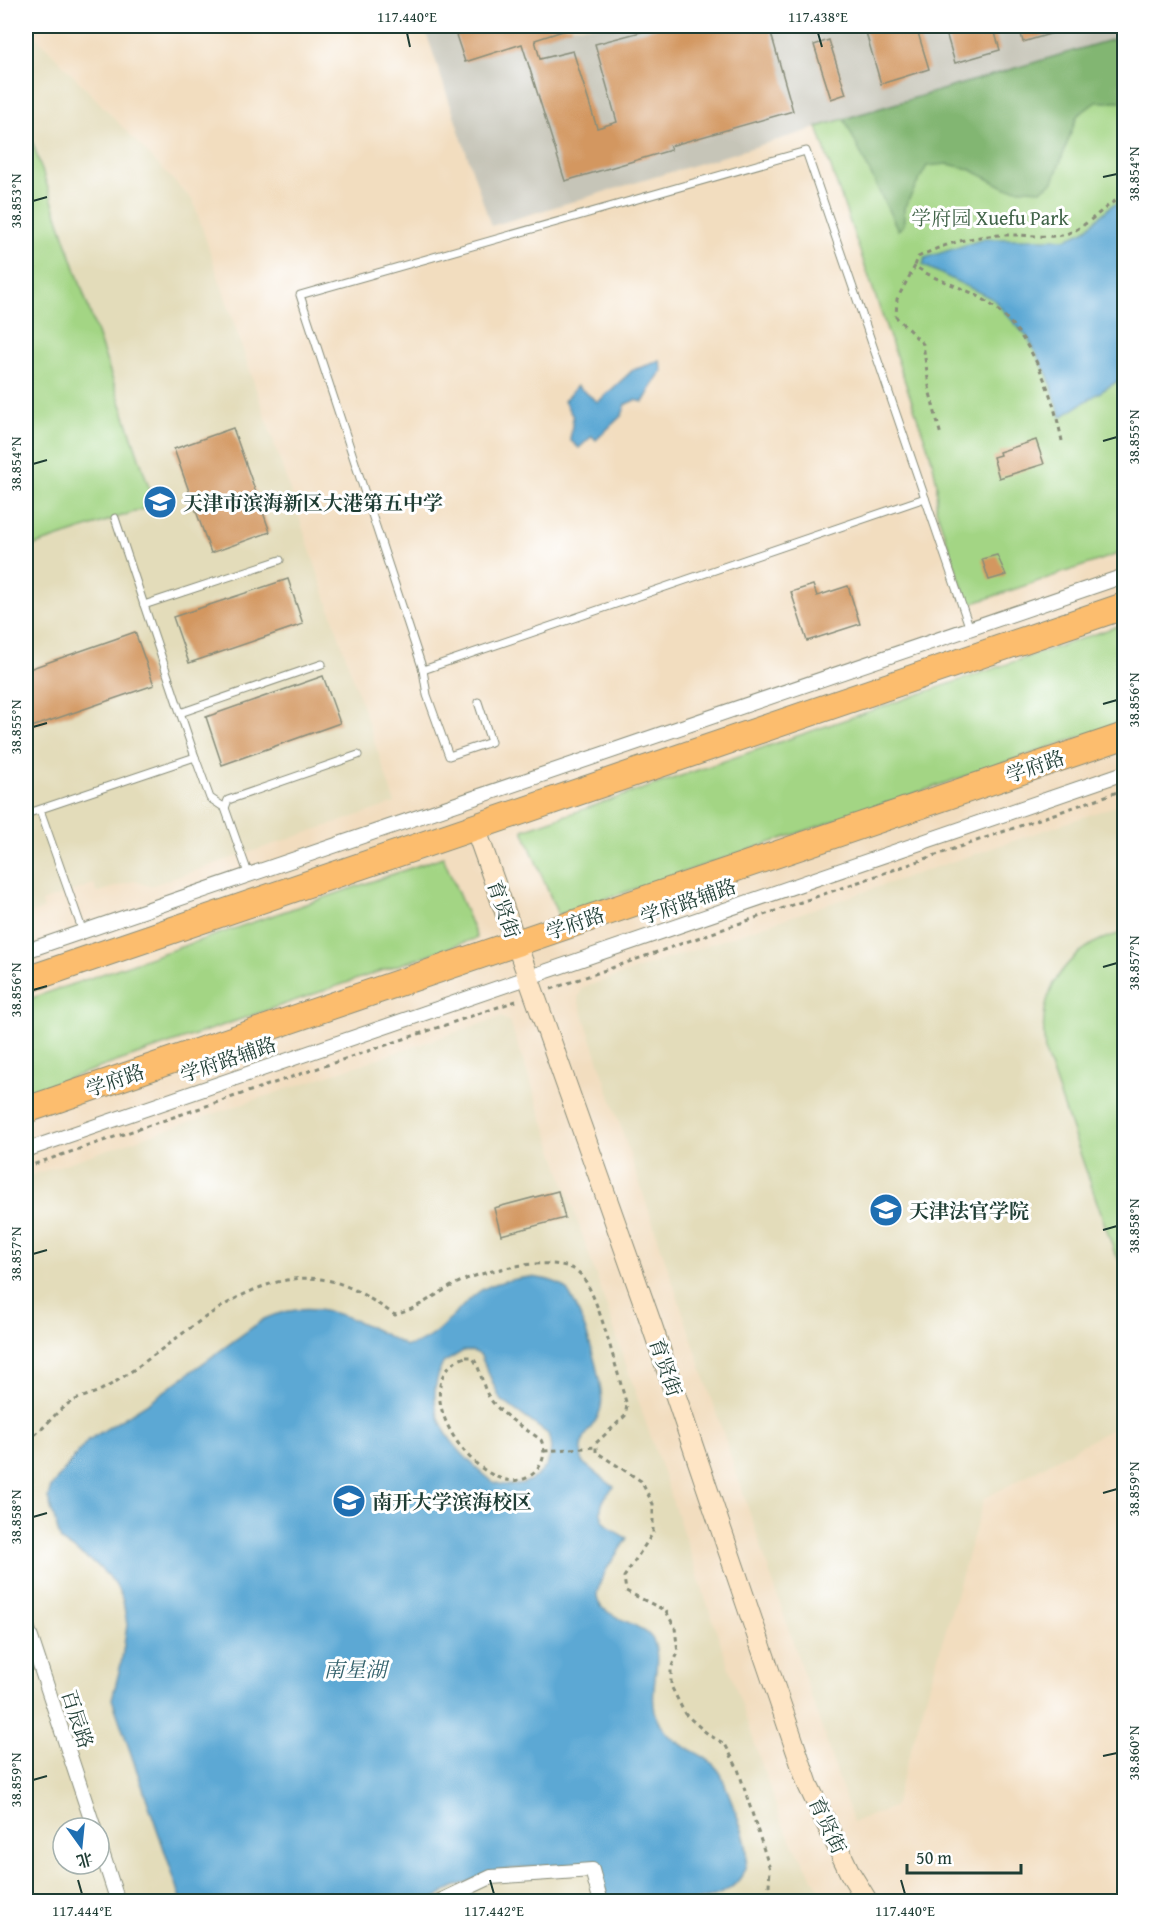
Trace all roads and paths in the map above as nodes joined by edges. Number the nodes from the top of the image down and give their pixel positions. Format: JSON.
{"nodes":[{"id":1,"x":1125,"y":196,"type":"edge"},
{"id":2,"x":915,"y":266,"type":"junction"},
{"id":3,"x":941,"y":436,"type":"dead end"},
{"id":4,"x":1062,"y":441,"type":"dead end"},
{"id":5,"x":925,"y":498,"type":"junction"},
{"id":6,"x":114,"y":518,"type":"dead end"},
{"id":7,"x":280,"y":560,"type":"dead end"},
{"id":8,"x":1125,"y":576,"type":"edge"},
{"id":9,"x":144,"y":605,"type":"junction"},
{"id":10,"x":1125,"y":606,"type":"edge"},
{"id":11,"x":970,"y":629,"type":"junction"},
{"id":12,"x":321,"y":664,"type":"dead end"},
{"id":13,"x":423,"y":670,"type":"junction"},
{"id":14,"x":478,"y":702,"type":"dead end"},
{"id":15,"x":180,"y":713,"type":"junction"},
{"id":16,"x":1125,"y":736,"type":"edge"},
{"id":17,"x":358,"y":755,"type":"dead end"},
{"id":18,"x":195,"y":757,"type":"junction"},
{"id":19,"x":1125,"y":773,"type":"edge"},
{"id":20,"x":1125,"y":790,"type":"edge"},
{"id":21,"x":225,"y":808,"type":"junction"},
{"id":22,"x":40,"y":810,"type":"junction"},
{"id":23,"x":26,"y":814,"type":"edge"},
{"id":24,"x":475,"y":828,"type":"junction"},
{"id":25,"x":249,"y":876,"type":"junction"},
{"id":26,"x":83,"y":932,"type":"junction"},
{"id":27,"x":516,"y":943,"type":"junction"},
{"id":28,"x":26,"y":951,"type":"edge"},
{"id":29,"x":527,"y":976,"type":"junction"},
{"id":30,"x":26,"y":980,"type":"edge"},
{"id":31,"x":534,"y":995,"type":"junction"},
{"id":32,"x":26,"y":1110,"type":"edge"},
{"id":33,"x":26,"y":1150,"type":"edge"},
{"id":34,"x":26,"y":1167,"type":"edge"},
{"id":35,"x":26,"y":1439,"type":"edge"},
{"id":36,"x":594,"y":1447,"type":"junction"},
{"id":37,"x":546,"y":1451,"type":"junction"},
{"id":38,"x":26,"y":1623,"type":"edge"},
{"id":39,"x":90,"y":1816,"type":"edge"},
{"id":40,"x":110,"y":1876,"type":"edge"},
{"id":41,"x":118,"y":1902,"type":"edge"},
{"id":42,"x":438,"y":1902,"type":"edge"},
{"id":43,"x":601,"y":1902,"type":"edge"},
{"id":44,"x":768,"y":1902,"type":"edge"},
{"id":45,"x":868,"y":1902,"type":"edge"}],
"edges":[{"from":1,"to":2,"type":"path"},
{"from":2,"to":3,"type":"path"},
{"from":2,"to":4,"type":"path"},
{"from":5,"to":11,"type":"lane"},
{"from":5,"to":13,"type":"lane"},
{"from":5,"to":13,"type":"lane"},
{"from":6,"to":9,"type":"lane"},
{"from":7,"to":9,"type":"lane"},
{"from":8,"to":11,"type":"street"},
{"from":9,"to":15,"type":"lane"},
{"from":10,"to":24,"type":"highway"},
{"from":11,"to":25,"type":"street"},
{"from":12,"to":15,"type":"lane"},
{"from":13,"to":14,"type":"lane"},
{"from":15,"to":18,"type":"lane"},
{"from":16,"to":27,"type":"highway","name":"学府路"},
{"from":17,"to":21,"type":"lane"},
{"from":18,"to":21,"type":"lane"},
{"from":18,"to":22,"type":"lane"},
{"from":19,"to":29,"type":"street","name":"学府路辅路"},
{"from":20,"to":31,"type":"path"},
{"from":21,"to":25,"type":"lane"},
{"from":22,"to":23,"type":"lane"},
{"from":22,"to":26,"type":"lane"},
{"from":24,"to":27,"type":"street","name":"育贤街"},
{"from":24,"to":30,"type":"highway"},
{"from":25,"to":26,"type":"street"},
{"from":26,"to":28,"type":"street"},
{"from":27,"to":29,"type":"street","name":"育贤街"},
{"from":27,"to":32,"type":"highway","name":"学府路"},
{"from":29,"to":31,"type":"street","name":"育贤街"},
{"from":29,"to":33,"type":"street","name":"学府路辅路"},
{"from":31,"to":34,"type":"path"},
{"from":31,"to":45,"type":"street","name":"育贤街"},
{"from":35,"to":36,"type":"path"},
{"from":36,"to":37,"type":"path"},
{"from":36,"to":44,"type":"path"},
{"from":37,"to":37,"type":"path"},
{"from":38,"to":39,"type":"street","name":"百辰路"},
{"from":40,"to":41,"type":"street"},
{"from":42,"to":43,"type":"street"}]}
